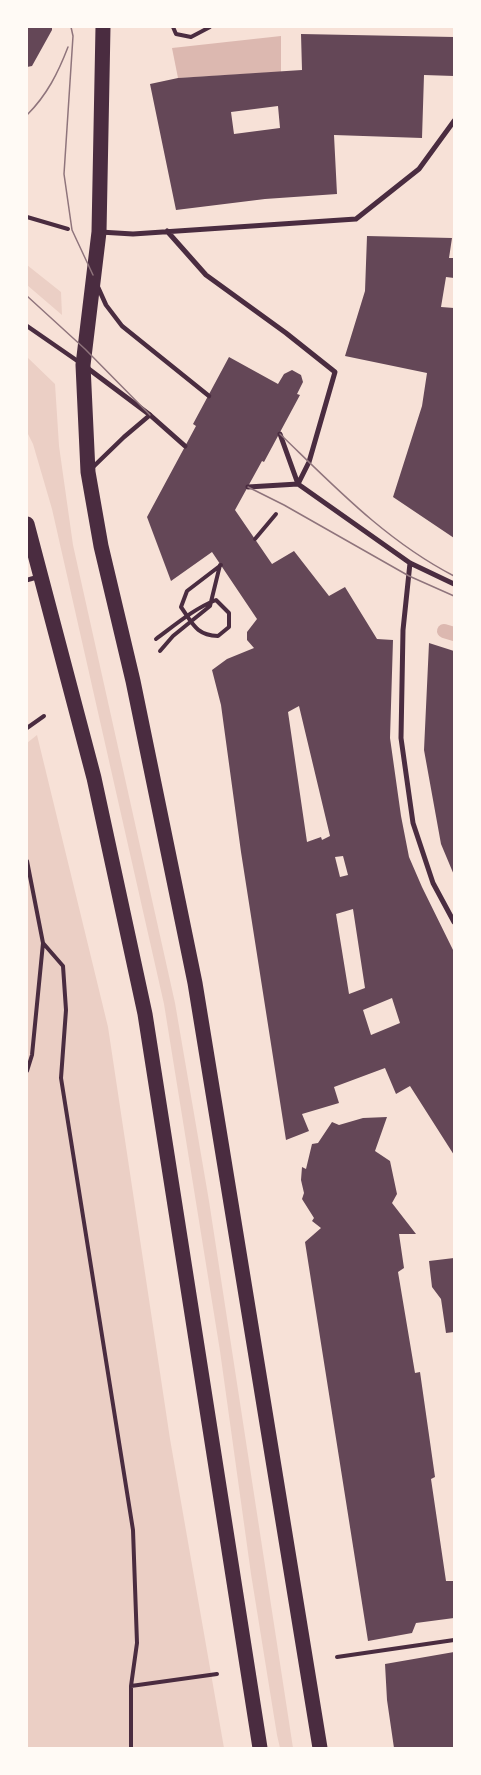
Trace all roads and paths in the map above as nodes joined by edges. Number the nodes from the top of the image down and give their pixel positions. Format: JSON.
{"nodes":[{"id":1,"x":104,"y":27,"type":"edge"},
{"id":2,"x":173,"y":27,"type":"edge"},
{"id":3,"x":210,"y":27,"type":"edge"},
{"id":4,"x":454,"y":121,"type":"edge"},
{"id":5,"x":27,"y":217,"type":"edge"},
{"id":6,"x":167,"y":231,"type":"junction"},
{"id":7,"x":99,"y":232,"type":"junction"},
{"id":8,"x":93,"y":275,"type":"junction"},
{"id":9,"x":27,"y":326,"type":"edge"},
{"id":10,"x":83,"y":365,"type":"junction"},
{"id":11,"x":209,"y":396,"type":"dead end"},
{"id":12,"x":150,"y":415,"type":"junction"},
{"id":13,"x":280,"y":434,"type":"dead end"},
{"id":14,"x":185,"y":446,"type":"dead end"},
{"id":15,"x":88,"y":472,"type":"junction"},
{"id":16,"x":298,"y":484,"type":"junction"},
{"id":17,"x":248,"y":487,"type":"dead end"},
{"id":18,"x":27,"y":524,"type":"edge"},
{"id":19,"x":410,"y":563,"type":"junction"},
{"id":20,"x":34,"y":578,"type":"edge"},
{"id":21,"x":454,"y":584,"type":"edge"},
{"id":22,"x":194,"y":612,"type":"dead end"},
{"id":23,"x":133,"y":681,"type":"junction"},
{"id":24,"x":27,"y":861,"type":"edge"},
{"id":25,"x":454,"y":922,"type":"edge"},
{"id":26,"x":42,"y":943,"type":"junction"},
{"id":27,"x":27,"y":1071,"type":"edge"},
{"id":28,"x":454,"y":1640,"type":"edge"},
{"id":29,"x":353,"y":1655,"type":"dead end"},
{"id":30,"x":131,"y":1748,"type":"edge"},
{"id":31,"x":260,"y":1748,"type":"edge"},
{"id":32,"x":320,"y":1748,"type":"edge"}],
"edges":[{"from":1,"to":7,"type":"main road"},
{"from":2,"to":3,"type":"path"},
{"from":4,"to":6,"type":"street"},
{"from":5,"to":7,"type":"path"},
{"from":6,"to":7,"type":"street"},
{"from":6,"to":16,"type":"street"},
{"from":7,"to":8,"type":"main road"},
{"from":8,"to":10,"type":"main road"},
{"from":8,"to":11,"type":"lane"},
{"from":9,"to":10,"type":"lane"},
{"from":10,"to":12,"type":"street"},
{"from":10,"to":15,"type":"main road"},
{"from":12,"to":14,"type":"street"},
{"from":12,"to":15,"type":"lane"},
{"from":13,"to":16,"type":"street"},
{"from":15,"to":23,"type":"main road"},
{"from":16,"to":17,"type":"street"},
{"from":16,"to":19,"type":"street"},
{"from":18,"to":20,"type":"main road"},
{"from":19,"to":21,"type":"street"},
{"from":19,"to":25,"type":"street"},
{"from":20,"to":31,"type":"main road"},
{"from":22,"to":23,"type":"path"},
{"from":23,"to":32,"type":"main road"},
{"from":24,"to":26,"type":"path"},
{"from":26,"to":27,"type":"path"},
{"from":26,"to":30,"type":"path"},
{"from":28,"to":29,"type":"path"}]}
